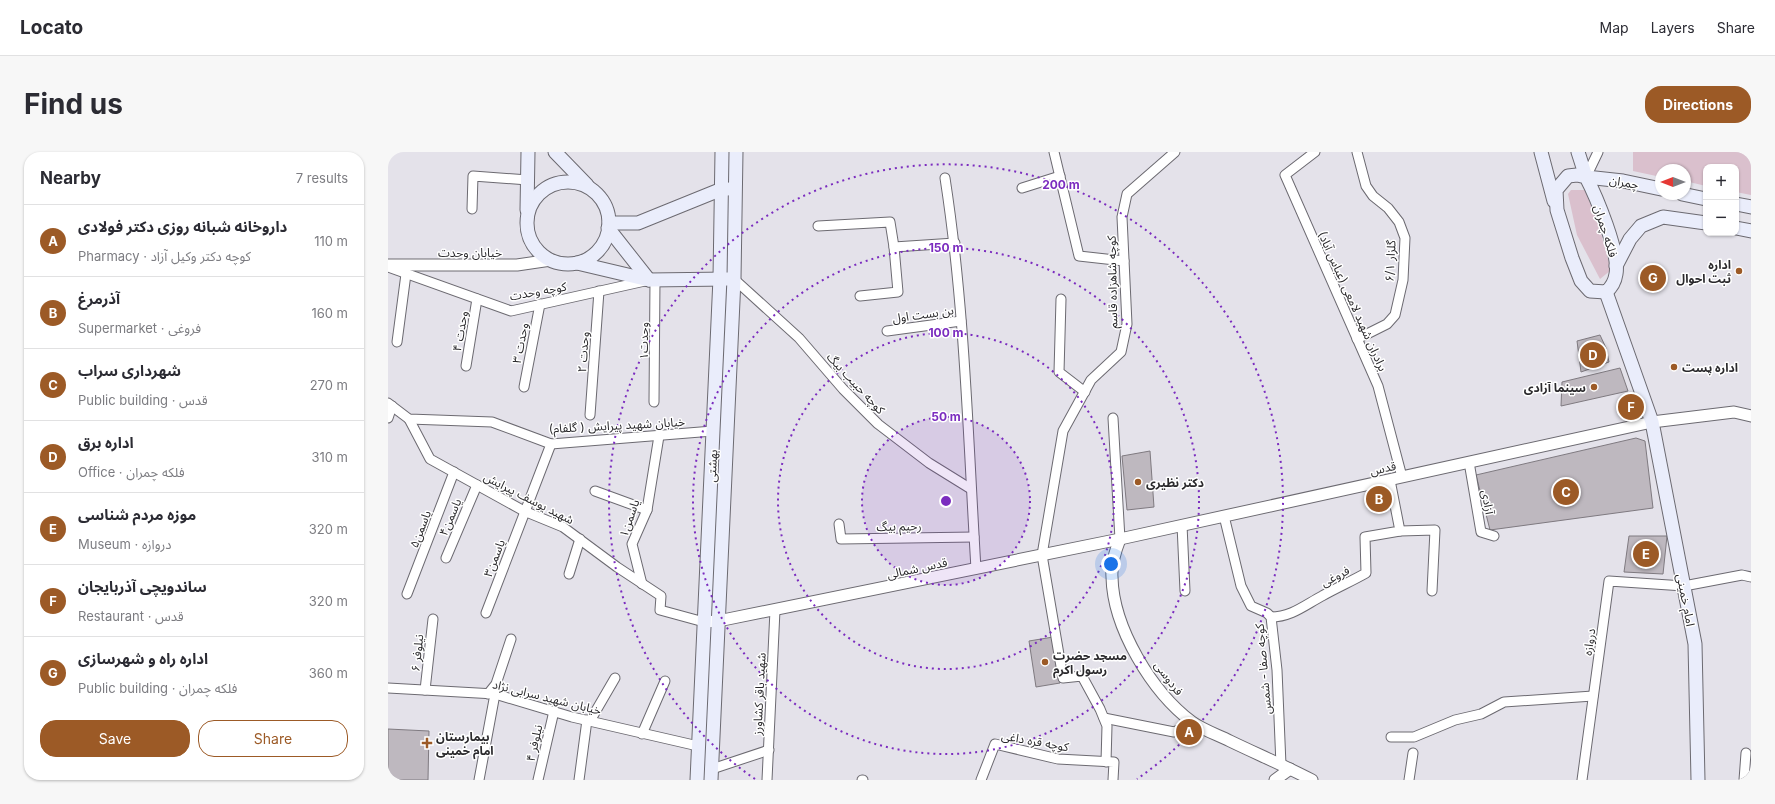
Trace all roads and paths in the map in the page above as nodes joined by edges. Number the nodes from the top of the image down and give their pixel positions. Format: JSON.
{"nodes":[{"id":1,"x":528,"y":152,"type":"edge"},
{"id":2,"x":555,"y":152,"type":"edge"},
{"id":3,"x":722,"y":152,"type":"edge"},
{"id":4,"x":736,"y":152,"type":"edge"},
{"id":5,"x":1054,"y":152,"type":"edge"},
{"id":6,"x":1175,"y":152,"type":"edge"},
{"id":7,"x":1315,"y":152,"type":"edge"},
{"id":8,"x":1357,"y":152,"type":"edge"},
{"id":9,"x":1541,"y":152,"type":"edge"},
{"id":10,"x":1578,"y":152,"type":"edge"},
{"id":11,"x":1598,"y":152,"type":"edge"},
{"id":12,"x":1060,"y":176,"type":"junction"},
{"id":13,"x":1586,"y":177,"type":"junction"},
{"id":14,"x":945,"y":178,"type":"dead end"},
{"id":15,"x":528,"y":180,"type":"junction"},
{"id":16,"x":590,"y":188,"type":"junction"},
{"id":17,"x":1022,"y":188,"type":"dead end"},
{"id":18,"x":1655,"y":188,"type":"edge"},
{"id":19,"x":722,"y":189,"type":"junction"},
{"id":20,"x":736,"y":189,"type":"junction"},
{"id":21,"x":1691,"y":196,"type":"edge"},
{"id":22,"x":1703,"y":198,"type":"edge"},
{"id":23,"x":1739,"y":205,"type":"edge"},
{"id":24,"x":1751,"y":207,"type":"edge"},
{"id":25,"x":472,"y":209,"type":"dead end"},
{"id":26,"x":1556,"y":210,"type":"junction"},
{"id":27,"x":527,"y":216,"type":"junction"},
{"id":28,"x":1703,"y":223,"type":"edge"},
{"id":29,"x":608,"y":225,"type":"junction"},
{"id":30,"x":818,"y":226,"type":"dead end"},
{"id":31,"x":1739,"y":229,"type":"edge"},
{"id":32,"x":1751,"y":231,"type":"edge"},
{"id":33,"x":954,"y":243,"type":"junction"},
{"id":34,"x":894,"y":248,"type":"junction"},
{"id":35,"x":551,"y":260,"type":"junction"},
{"id":36,"x":1124,"y":261,"type":"junction"},
{"id":37,"x":577,"y":263,"type":"junction"},
{"id":38,"x":388,"y":266,"type":"edge"},
{"id":39,"x":1616,"y":266,"type":"junction"},
{"id":40,"x":406,"y":274,"type":"junction"},
{"id":41,"x":720,"y":278,"type":"junction"},
{"id":42,"x":734,"y":279,"type":"junction"},
{"id":43,"x":652,"y":280,"type":"junction"},
{"id":44,"x":599,"y":291,"type":"junction"},
{"id":45,"x":1606,"y":292,"type":"junction"},
{"id":46,"x":860,"y":296,"type":"dead end"},
{"id":47,"x":477,"y":299,"type":"junction"},
{"id":48,"x":1062,"y":299,"type":"dead end"},
{"id":49,"x":540,"y":304,"type":"junction"},
{"id":50,"x":961,"y":321,"type":"junction"},
{"id":51,"x":887,"y":331,"type":"dead end"},
{"id":52,"x":1357,"y":339,"type":"junction"},
{"id":53,"x":397,"y":342,"type":"dead end"},
{"id":54,"x":466,"y":366,"type":"dead end"},
{"id":55,"x":524,"y":386,"type":"dead end"},
{"id":56,"x":1085,"y":392,"type":"junction"},
{"id":57,"x":654,"y":402,"type":"dead end"},
{"id":58,"x":390,"y":404,"type":"edge"},
{"id":59,"x":590,"y":415,"type":"dead end"},
{"id":60,"x":1751,"y":416,"type":"edge"},
{"id":61,"x":388,"y":418,"type":"edge"},
{"id":62,"x":1113,"y":418,"type":"dead end"},
{"id":63,"x":409,"y":419,"type":"junction"},
{"id":64,"x":1652,"y":422,"type":"junction"},
{"id":65,"x":713,"y":431,"type":"junction"},
{"id":66,"x":659,"y":436,"type":"junction"},
{"id":67,"x":550,"y":444,"type":"junction"},
{"id":68,"x":1469,"y":462,"type":"junction"},
{"id":69,"x":454,"y":472,"type":"junction"},
{"id":70,"x":1402,"y":477,"type":"junction"},
{"id":71,"x":1390,"y":480,"type":"junction"},
{"id":72,"x":477,"y":485,"type":"junction"},
{"id":73,"x":971,"y":489,"type":"junction"},
{"id":74,"x":595,"y":491,"type":"dead end"},
{"id":75,"x":647,"y":510,"type":"junction"},
{"id":76,"x":524,"y":512,"type":"junction"},
{"id":77,"x":1224,"y":516,"type":"junction"},
{"id":78,"x":839,"y":524,"type":"dead end"},
{"id":79,"x":1182,"y":525,"type":"junction"},
{"id":80,"x":1400,"y":531,"type":"junction"},
{"id":81,"x":1494,"y":536,"type":"dead end"},
{"id":82,"x":974,"y":537,"type":"junction"},
{"id":83,"x":580,"y":539,"type":"junction"},
{"id":84,"x":1120,"y":539,"type":"junction"},
{"id":85,"x":1042,"y":555,"type":"junction"},
{"id":86,"x":446,"y":558,"type":"dead end"},
{"id":87,"x":976,"y":569,"type":"junction"},
{"id":88,"x":569,"y":574,"type":"dead end"},
{"id":89,"x":1751,"y":577,"type":"edge"},
{"id":90,"x":642,"y":584,"type":"junction"},
{"id":91,"x":1684,"y":586,"type":"junction"},
{"id":92,"x":1185,"y":591,"type":"dead end"},
{"id":93,"x":1432,"y":591,"type":"dead end"},
{"id":94,"x":408,"y":594,"type":"dead end"},
{"id":95,"x":775,"y":610,"type":"junction"},
{"id":96,"x":486,"y":613,"type":"dead end"},
{"id":97,"x":1271,"y":618,"type":"junction"},
{"id":98,"x":433,"y":619,"type":"dead end"},
{"id":99,"x":718,"y":621,"type":"junction"},
{"id":100,"x":704,"y":622,"type":"junction"},
{"id":101,"x":510,"y":639,"type":"dead end"},
{"id":102,"x":615,"y":678,"type":"dead end"},
{"id":103,"x":665,"y":682,"type":"dead end"},
{"id":104,"x":388,"y":688,"type":"edge"},
{"id":105,"x":425,"y":690,"type":"junction"},
{"id":106,"x":491,"y":694,"type":"junction"},
{"id":107,"x":1593,"y":696,"type":"junction"},
{"id":108,"x":554,"y":711,"type":"junction"},
{"id":109,"x":1104,"y":718,"type":"junction"},
{"id":110,"x":589,"y":721,"type":"junction"},
{"id":111,"x":1193,"y":723,"type":"junction"},
{"id":112,"x":642,"y":734,"type":"junction"},
{"id":113,"x":1391,"y":737,"type":"dead end"},
{"id":114,"x":698,"y":746,"type":"junction"},
{"id":115,"x":769,"y":750,"type":"junction"},
{"id":116,"x":1413,"y":753,"type":"dead end"},
{"id":117,"x":1746,"y":753,"type":"dead end"},
{"id":118,"x":1106,"y":762,"type":"junction"},
{"id":119,"x":1285,"y":767,"type":"junction"},
{"id":120,"x":711,"y":775,"type":"edge"},
{"id":121,"x":769,"y":779,"type":"edge"},
{"id":122,"x":479,"y":780,"type":"edge"},
{"id":123,"x":538,"y":780,"type":"edge"},
{"id":124,"x":579,"y":780,"type":"edge"},
{"id":125,"x":696,"y":780,"type":"edge"},
{"id":126,"x":981,"y":780,"type":"edge"},
{"id":127,"x":1113,"y":780,"type":"edge"},
{"id":128,"x":1275,"y":780,"type":"edge"},
{"id":129,"x":1312,"y":780,"type":"edge"},
{"id":130,"x":1409,"y":780,"type":"edge"},
{"id":131,"x":1582,"y":780,"type":"edge"},
{"id":132,"x":1698,"y":780,"type":"edge"},
{"id":133,"x":1744,"y":780,"type":"edge"}],
"edges":[{"from":1,"to":15,"type":"main road"},
{"from":2,"to":16,"type":"main road"},
{"from":3,"to":19,"type":"main road","name":"بهشتی"},
{"from":4,"to":20,"type":"main road","name":"بهشتی"},
{"from":5,"to":12,"type":"street"},
{"from":6,"to":36,"type":"street","name":"کوچه شاهزاده قاسم"},
{"from":7,"to":52,"type":"street","name":"برادران شهید لامعی (عباس آباد)"},
{"from":8,"to":52,"type":"street","name":"گلزار ۶/۱"},
{"from":9,"to":26,"type":"main road"},
{"from":10,"to":13,"type":"main road","name":"فلکه چمران"},
{"from":11,"to":13,"type":"street"},
{"from":12,"to":17,"type":"street"},
{"from":12,"to":36,"type":"street"},
{"from":13,"to":18,"type":"main road","name":"چمران"},
{"from":13,"to":26,"type":"main road"},
{"from":13,"to":39,"type":"main road","name":"فلکه چمران"},
{"from":14,"to":33,"type":"street"},
{"from":15,"to":25,"type":"street"},
{"from":15,"to":27,"type":"main road"},
{"from":16,"to":27,"type":"main road"},
{"from":16,"to":29,"type":"main road"},
{"from":19,"to":20,"type":"main road"},
{"from":19,"to":29,"type":"main road"},
{"from":19,"to":41,"type":"main road","name":"بهشتی"},
{"from":20,"to":42,"type":"main road","name":"بهشتی"},
{"from":21,"to":22,"type":"main road"},
{"from":23,"to":24,"type":"main road"},
{"from":26,"to":45,"type":"main road"},
{"from":27,"to":35,"type":"main road"},
{"from":28,"to":39,"type":"main road"},
{"from":29,"to":37,"type":"main road"},
{"from":29,"to":43,"type":"main road"},
{"from":30,"to":34,"type":"street"},
{"from":31,"to":32,"type":"main road"},
{"from":33,"to":34,"type":"street"},
{"from":33,"to":50,"type":"street"},
{"from":34,"to":46,"type":"street"},
{"from":35,"to":37,"type":"main road"},
{"from":35,"to":38,"type":"street","name":"خیابان وحدت"},
{"from":36,"to":56,"type":"street","name":"کوچه شاهزاده قاسم"},
{"from":37,"to":43,"type":"main road"},
{"from":38,"to":40,"type":"street","name":"کوچه وحدت"},
{"from":39,"to":45,"type":"main road","name":"فلکه چمران"},
{"from":40,"to":47,"type":"street","name":"کوچه وحدت"},
{"from":40,"to":53,"type":"street"},
{"from":41,"to":42,"type":"main road"},
{"from":41,"to":43,"type":"main road"},
{"from":41,"to":65,"type":"main road","name":"بهشتی"},
{"from":42,"to":73,"type":"street","name":"کوچه حبیب بیگ"},
{"from":42,"to":99,"type":"main road","name":"بهشتی"},
{"from":43,"to":44,"type":"street","name":"کوچه وحدت"},
{"from":43,"to":57,"type":"street","name":"وحدت۱"},
{"from":44,"to":49,"type":"street","name":"کوچه وحدت"},
{"from":44,"to":59,"type":"street","name":"وحدت ۲"},
{"from":45,"to":64,"type":"main road","name":"امام خمینی"},
{"from":47,"to":49,"type":"street","name":"کوچه وحدت"},
{"from":47,"to":54,"type":"street","name":"وحدت ۴"},
{"from":48,"to":56,"type":"street"},
{"from":49,"to":55,"type":"street","name":"وحدت ۳"},
{"from":50,"to":51,"type":"street","name":"بن بست اول"},
{"from":50,"to":73,"type":"street"},
{"from":52,"to":70,"type":"street","name":"برادران شهید لامعی (عباس آباد)"},
{"from":56,"to":85,"type":"street","name":"کوچه شاهزاده قاسم"},
{"from":58,"to":61,"type":"street"},
{"from":58,"to":63,"type":"street"},
{"from":60,"to":64,"type":"street","name":"قدس"},
{"from":62,"to":84,"type":"street"},
{"from":63,"to":67,"type":"street","name":"خیابان شهید پیرایش ( گلفام)"},
{"from":63,"to":69,"type":"street","name":"شهید یوسف پیرایش"},
{"from":64,"to":68,"type":"street","name":"قدس"},
{"from":64,"to":91,"type":"main road","name":"امام خمینی"},
{"from":65,"to":66,"type":"street","name":"خیابان شهید پیرایش ( گلفام)"},
{"from":65,"to":100,"type":"main road","name":"بهشتی"},
{"from":66,"to":67,"type":"street","name":"خیابان شهید پیرایش ( گلفام)"},
{"from":66,"to":75,"type":"street","name":"یاسمن۱"},
{"from":67,"to":76,"type":"street","name":"یاسمن۳"},
{"from":68,"to":70,"type":"street","name":"قدس"},
{"from":68,"to":81,"type":"street","name":"آزادی"},
{"from":69,"to":72,"type":"street","name":"شهید یوسف پیرایش"},
{"from":69,"to":94,"type":"street","name":"یاسمن۵"},
{"from":70,"to":71,"type":"street","name":"قدس"},
{"from":71,"to":77,"type":"street","name":"قدس"},
{"from":71,"to":80,"type":"street"},
{"from":72,"to":76,"type":"street","name":"شهید یوسف پیرایش"},
{"from":72,"to":86,"type":"street","name":"یاسمن۴"},
{"from":73,"to":82,"type":"street"},
{"from":74,"to":75,"type":"street"},
{"from":75,"to":90,"type":"street","name":"یاسمن۱"},
{"from":76,"to":83,"type":"street","name":"شهید یوسف پیرایش"},
{"from":76,"to":96,"type":"street","name":"یاسمن۳"},
{"from":77,"to":79,"type":"street","name":"قدس"},
{"from":77,"to":97,"type":"street","name":"کوچه صفا - شمس"},
{"from":78,"to":82,"type":"street","name":"رحیم بیگ"},
{"from":79,"to":84,"type":"street","name":"قدس"},
{"from":79,"to":92,"type":"street"},
{"from":80,"to":93,"type":"street","name":"فروغی"},
{"from":80,"to":97,"type":"street","name":"فروغی"},
{"from":82,"to":87,"type":"street"},
{"from":83,"to":88,"type":"street"},
{"from":83,"to":90,"type":"street","name":"شهید یوسف پیرایش"},
{"from":84,"to":85,"type":"street","name":"قدس شمالی"},
{"from":84,"to":111,"type":"street","name":"فردوسی"},
{"from":85,"to":87,"type":"street","name":"قدس شمالی"},
{"from":85,"to":109,"type":"street","name":"کوچه شاهزاده قاسم"},
{"from":87,"to":95,"type":"street","name":"قدس شمالی"},
{"from":89,"to":91,"type":"street"},
{"from":90,"to":100,"type":"street","name":"شهید یوسف پیرایش"},
{"from":91,"to":107,"type":"street","name":"دروازه"},
{"from":91,"to":132,"type":"main road","name":"امام خمینی"},
{"from":95,"to":99,"type":"street","name":"قدس شمالی"},
{"from":95,"to":115,"type":"street","name":"شهید باقر کشاورز"},
{"from":97,"to":119,"type":"street","name":"کوچه صفا - شمس"},
{"from":98,"to":105,"type":"street","name":"نیلوفر ۶"},
{"from":99,"to":100,"type":"street","name":"قدس شمالی"},
{"from":99,"to":120,"type":"main road","name":"بهشتی"},
{"from":100,"to":114,"type":"main road","name":"بهشتی"},
{"from":101,"to":106,"type":"street"},
{"from":102,"to":110,"type":"street"},
{"from":103,"to":112,"type":"street"},
{"from":104,"to":105,"type":"street","name":"خیابان شهید سرابی نژاد"},
{"from":105,"to":106,"type":"street","name":"خیابان شهید سرابی نژاد"},
{"from":106,"to":108,"type":"street","name":"خیابان شهید سرابی نژاد"},
{"from":106,"to":122,"type":"street"},
{"from":107,"to":113,"type":"street"},
{"from":107,"to":131,"type":"street","name":"دروازه"},
{"from":108,"to":110,"type":"street","name":"خیابان شهید سرابی نژاد"},
{"from":108,"to":123,"type":"street","name":"نیلوفر ۴"},
{"from":109,"to":111,"type":"street"},
{"from":109,"to":118,"type":"street"},
{"from":110,"to":112,"type":"street","name":"خیابان شهید سرابی نژاد"},
{"from":110,"to":124,"type":"street"},
{"from":111,"to":119,"type":"street","name":"فردوسی"},
{"from":112,"to":114,"type":"street","name":"خیابان شهید سرابی نژاد"},
{"from":114,"to":125,"type":"main road","name":"بهشتی"},
{"from":115,"to":120,"type":"street"},
{"from":115,"to":121,"type":"street","name":"شهید باقر کشاورز"},
{"from":116,"to":130,"type":"street"},
{"from":117,"to":133,"type":"street"},
{"from":118,"to":126,"type":"street","name":"کوچه قره داغی"},
{"from":118,"to":127,"type":"street"},
{"from":119,"to":128,"type":"street"},
{"from":119,"to":129,"type":"street","name":"فردوسی"}]}
